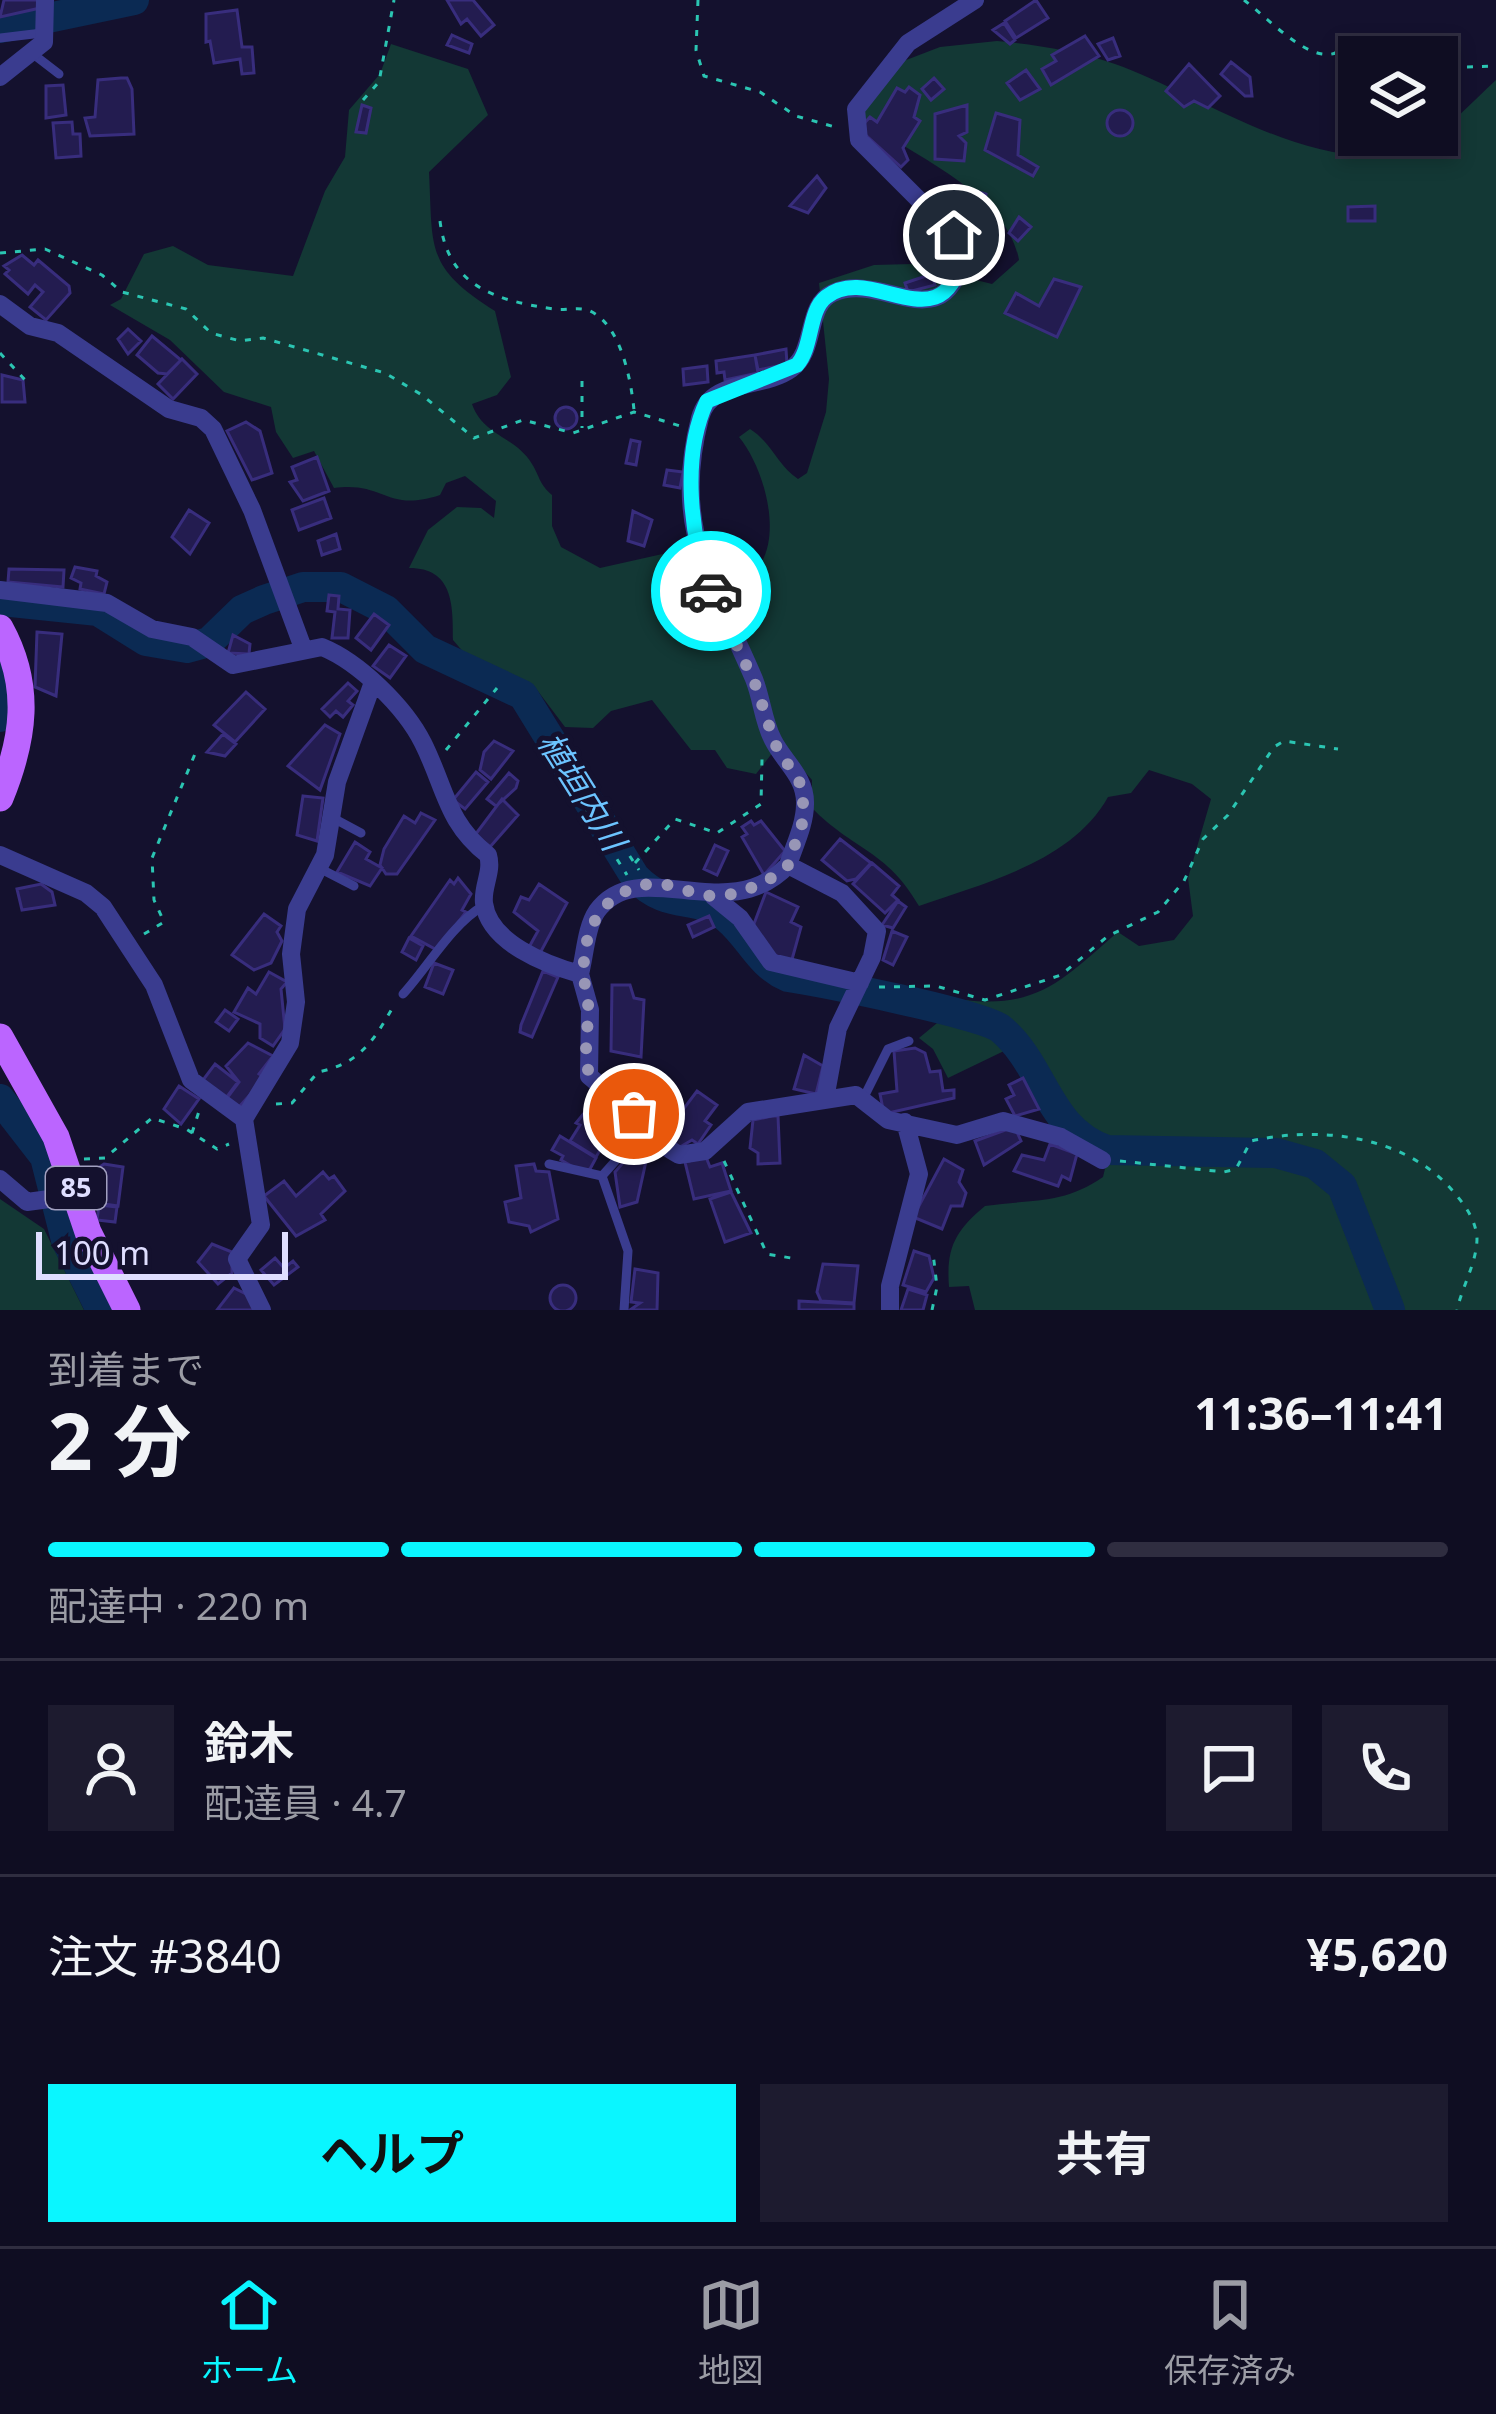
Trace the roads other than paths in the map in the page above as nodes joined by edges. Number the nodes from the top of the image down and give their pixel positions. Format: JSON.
{"nodes":[{"id":1,"x":67,"y":0,"type":"edge"},
{"id":2,"x":975,"y":0,"type":"edge"},
{"id":3,"x":46,"y":2,"type":"edge"},
{"id":4,"x":46,"y":35,"type":"junction"},
{"id":5,"x":0,"y":38,"type":"edge"},
{"id":6,"x":33,"y":54,"type":"junction"},
{"id":7,"x":59,"y":74,"type":"dead end"},
{"id":8,"x":0,"y":77,"type":"edge"},
{"id":9,"x":0,"y":304,"type":"edge"},
{"id":10,"x":0,"y":590,"type":"edge"},
{"id":11,"x":0,"y":628,"type":"edge"},
{"id":12,"x":303,"y":648,"type":"junction"},
{"id":13,"x":373,"y":685,"type":"junction"},
{"id":14,"x":0,"y":798,"type":"edge"},
{"id":15,"x":333,"y":818,"type":"junction"},
{"id":16,"x":361,"y":833,"type":"dead end"},
{"id":17,"x":0,"y":855,"type":"edge"},
{"id":18,"x":788,"y":865,"type":"junction"},
{"id":19,"x":319,"y":868,"type":"junction"},
{"id":20,"x":354,"y":886,"type":"dead end"},
{"id":21,"x":713,"y":896,"type":"junction"},
{"id":22,"x":484,"y":905,"type":"junction"},
{"id":23,"x":580,"y":974,"type":"junction"},
{"id":24,"x":860,"y":983,"type":"junction"},
{"id":25,"x":403,"y":994,"type":"road end"},
{"id":26,"x":0,"y":1037,"type":"edge"},
{"id":27,"x":909,"y":1041,"type":"dead end"},
{"id":28,"x":864,"y":1096,"type":"junction"},
{"id":29,"x":825,"y":1099,"type":"junction"},
{"id":30,"x":905,"y":1122,"type":"junction"},
{"id":31,"x":246,"y":1128,"type":"junction"},
{"id":32,"x":642,"y":1131,"type":"junction"},
{"id":33,"x":1102,"y":1160,"type":"road end"},
{"id":34,"x":548,"y":1164,"type":"dead end"},
{"id":35,"x":602,"y":1176,"type":"junction"},
{"id":36,"x":0,"y":1179,"type":"edge"},
{"id":37,"x":79,"y":1195,"type":"junction"},
{"id":38,"x":128,"y":1310,"type":"edge"},
{"id":39,"x":262,"y":1310,"type":"edge"},
{"id":40,"x":624,"y":1310,"type":"edge"},
{"id":41,"x":890,"y":1310,"type":"edge"}],
"edges":[{"from":1,"to":3,"type":"street"},
{"from":2,"to":18,"type":"street"},
{"from":3,"to":4,"type":"street"},
{"from":4,"to":5,"type":"lane"},
{"from":4,"to":6,"type":"street"},
{"from":6,"to":7,"type":"lane"},
{"from":6,"to":8,"type":"street"},
{"from":9,"to":12,"type":"street"},
{"from":10,"to":12,"type":"street"},
{"from":11,"to":14,"type":"main road"},
{"from":12,"to":13,"type":"street"},
{"from":13,"to":15,"type":"street"},
{"from":13,"to":22,"type":"street"},
{"from":15,"to":16,"type":"lane"},
{"from":15,"to":19,"type":"street"},
{"from":17,"to":31,"type":"street"},
{"from":18,"to":21,"type":"street"},
{"from":18,"to":24,"type":"street"},
{"from":19,"to":20,"type":"lane"},
{"from":19,"to":31,"type":"street"},
{"from":21,"to":23,"type":"street"},
{"from":21,"to":24,"type":"street"},
{"from":22,"to":23,"type":"street"},
{"from":22,"to":25,"type":"lane"},
{"from":23,"to":32,"type":"street"},
{"from":24,"to":29,"type":"street"},
{"from":26,"to":37,"type":"main road","number":"85"},
{"from":27,"to":28,"type":"lane"},
{"from":28,"to":29,"type":"street"},
{"from":28,"to":30,"type":"street"},
{"from":29,"to":32,"type":"street"},
{"from":30,"to":33,"type":"street"},
{"from":30,"to":41,"type":"street"},
{"from":31,"to":39,"type":"street"},
{"from":32,"to":35,"type":"lane"},
{"from":34,"to":35,"type":"lane"},
{"from":35,"to":40,"type":"lane"},
{"from":36,"to":37,"type":"street"},
{"from":37,"to":38,"type":"main road","number":"85"}]}
